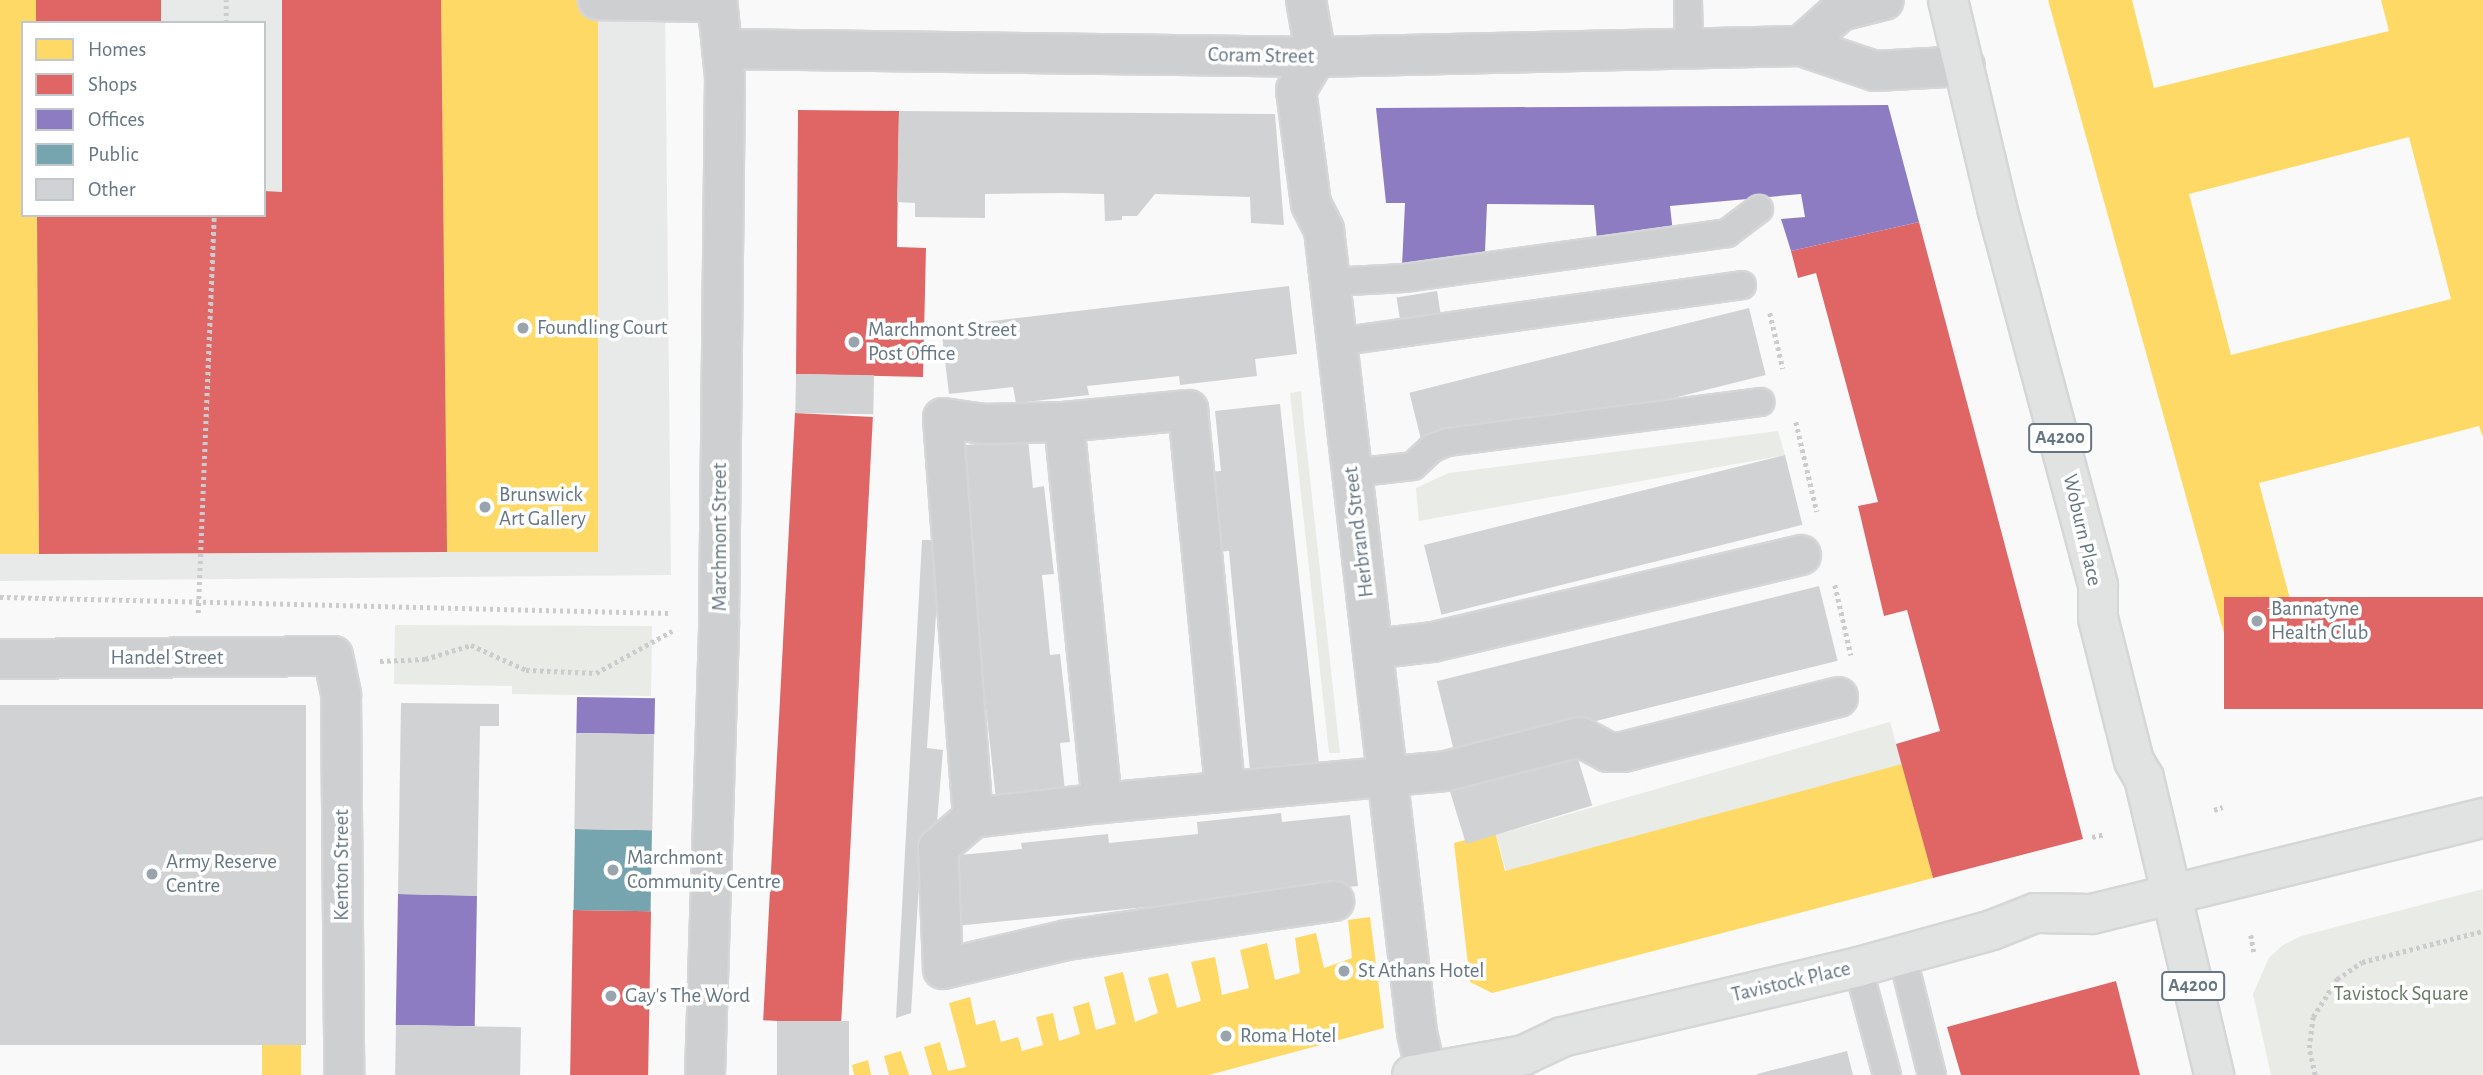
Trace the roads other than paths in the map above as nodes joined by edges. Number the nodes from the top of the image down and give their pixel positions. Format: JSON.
{"nodes":[{"id":1,"x":598,"y":0,"type":"edge"},
{"id":2,"x":1306,"y":0,"type":"edge"},
{"id":3,"x":1688,"y":0,"type":"edge"},
{"id":4,"x":1884,"y":0,"type":"edge"},
{"id":5,"x":1948,"y":0,"type":"edge"},
{"id":6,"x":717,"y":1,"type":"edge"},
{"id":7,"x":1801,"y":46,"type":"junction"},
{"id":8,"x":1689,"y":48,"type":"junction"},
{"id":9,"x":722,"y":49,"type":"junction"},
{"id":10,"x":1316,"y":57,"type":"junction"},
{"id":11,"x":1965,"y":66,"type":"junction"},
{"id":12,"x":1759,"y":209,"type":"dead end"},
{"id":13,"x":1331,"y":282,"type":"junction"},
{"id":14,"x":1742,"y":285,"type":"road end"},
{"id":15,"x":1337,"y":341,"type":"junction"},
{"id":16,"x":1760,"y":402,"type":"dead end"},
{"id":17,"x":1064,"y":422,"type":"junction"},
{"id":18,"x":1352,"y":473,"type":"junction"},
{"id":19,"x":1817,"y":565,"type":"road end"},
{"id":20,"x":1373,"y":649,"type":"junction"},
{"id":21,"x":333,"y":656,"type":"joint"},
{"id":22,"x":0,"y":659,"type":"edge"},
{"id":23,"x":1839,"y":697,"type":"road end"},
{"id":24,"x":1387,"y":778,"type":"junction"},
{"id":25,"x":1224,"y":789,"type":"junction"},
{"id":26,"x":1102,"y":803,"type":"junction"},
{"id":27,"x":972,"y":818,"type":"junction"},
{"id":28,"x":2483,"y":818,"type":"edge"},
{"id":29,"x":2172,"y":897,"type":"junction"},
{"id":30,"x":1334,"y":901,"type":"dead end"},
{"id":31,"x":1902,"y":954,"type":"junction"},
{"id":32,"x":1858,"y":967,"type":"junction"},
{"id":33,"x":1419,"y":1073,"type":"edge"},
{"id":34,"x":344,"y":1075,"type":"edge"},
{"id":35,"x":705,"y":1075,"type":"edge"},
{"id":36,"x":1887,"y":1075,"type":"edge"},
{"id":37,"x":1932,"y":1075,"type":"edge"},
{"id":38,"x":2214,"y":1075,"type":"edge"}],
"edges":[{"from":1,"to":6,"type":"street"},
{"from":2,"to":10,"type":"street"},
{"from":3,"to":8,"type":"lane"},
{"from":4,"to":7,"type":"street"},
{"from":5,"to":11,"type":"main road","name":"Woburn Place","number":"A4200"},
{"from":6,"to":9,"type":"street","name":"Marchmont Street"},
{"from":7,"to":8,"type":"street","name":"Coram Street"},
{"from":7,"to":11,"type":"street","name":"Coram Street"},
{"from":8,"to":10,"type":"street","name":"Coram Street"},
{"from":9,"to":10,"type":"street","name":"Coram Street"},
{"from":9,"to":35,"type":"street","name":"Marchmont Street"},
{"from":10,"to":13,"type":"street","name":"Herbrand Street"},
{"from":11,"to":29,"type":"main road","name":"Woburn Place","number":"A4200"},
{"from":12,"to":13,"type":"lane"},
{"from":13,"to":15,"type":"street","name":"Herbrand Street"},
{"from":14,"to":15,"type":"lane"},
{"from":15,"to":18,"type":"street","name":"Herbrand Street"},
{"from":16,"to":18,"type":"lane"},
{"from":17,"to":25,"type":"street"},
{"from":17,"to":26,"type":"street"},
{"from":17,"to":27,"type":"street"},
{"from":18,"to":20,"type":"street","name":"Herbrand Street"},
{"from":19,"to":20,"type":"street"},
{"from":20,"to":24,"type":"street","name":"Herbrand Street"},
{"from":21,"to":22,"type":"street","name":"Handel Street"},
{"from":21,"to":34,"type":"street","name":"Kenton Street"},
{"from":23,"to":24,"type":"street"},
{"from":24,"to":25,"type":"street"},
{"from":24,"to":33,"type":"street","name":"Herbrand Street"},
{"from":25,"to":26,"type":"street"},
{"from":26,"to":27,"type":"street"},
{"from":27,"to":30,"type":"street"},
{"from":28,"to":29,"type":"main road"},
{"from":29,"to":31,"type":"main road","name":"Tavistock Place"},
{"from":29,"to":38,"type":"main road","number":"A4200"},
{"from":31,"to":32,"type":"main road","name":"Tavistock Place"},
{"from":31,"to":37,"type":"lane"},
{"from":32,"to":33,"type":"main road","name":"Tavistock Place"},
{"from":32,"to":36,"type":"lane"}]}
